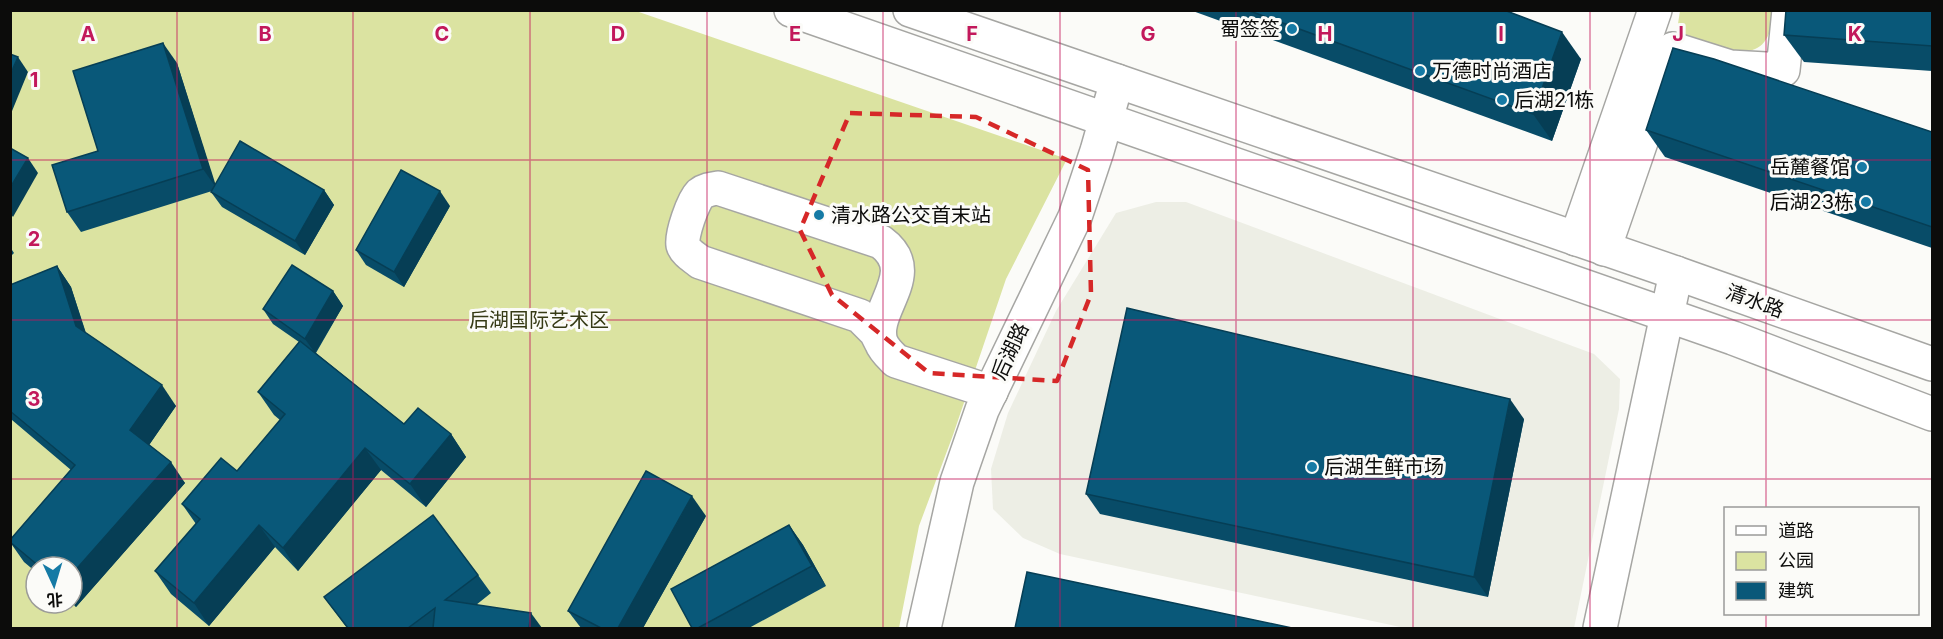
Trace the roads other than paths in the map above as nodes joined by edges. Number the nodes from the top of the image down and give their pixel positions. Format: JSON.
{"nodes":[{"id":1,"x":790,"y":10,"type":"edge"},
{"id":2,"x":910,"y":10,"type":"edge"},
{"id":3,"x":1654,"y":10,"type":"edge"},
{"id":4,"x":1789,"y":10,"type":"edge"},
{"id":5,"x":1117,"y":81,"type":"junction"},
{"id":6,"x":1106,"y":120,"type":"junction"},
{"id":7,"x":1590,"y":244,"type":"junction"},
{"id":8,"x":1676,"y":273,"type":"junction"},
{"id":9,"x":1666,"y":314,"type":"junction"},
{"id":10,"x":881,"y":342,"type":"junction"},
{"id":11,"x":1932,"y":364,"type":"edge"},
{"id":12,"x":991,"y":392,"type":"junction"},
{"id":13,"x":1932,"y":414,"type":"edge"},
{"id":14,"x":924,"y":628,"type":"edge"},
{"id":15,"x":1600,"y":628,"type":"edge"}],
"edges":[{"from":1,"to":6,"type":"street"},
{"from":2,"to":5,"type":"street","name":"清水路"},
{"from":3,"to":7,"type":"street"},
{"from":4,"to":7,"type":"street"},
{"from":5,"to":6,"type":"street","name":"后湖路"},
{"from":5,"to":7,"type":"street","name":"清水路"},
{"from":6,"to":9,"type":"street"},
{"from":6,"to":12,"type":"street","name":"后湖路"},
{"from":7,"to":8,"type":"street","name":"清水路"},
{"from":8,"to":9,"type":"street"},
{"from":8,"to":11,"type":"street","name":"清水路"},
{"from":9,"to":13,"type":"street"},
{"from":9,"to":15,"type":"street"},
{"from":10,"to":10,"type":"street"},
{"from":10,"to":12,"type":"street"},
{"from":12,"to":14,"type":"street","name":"后湖路"}]}
